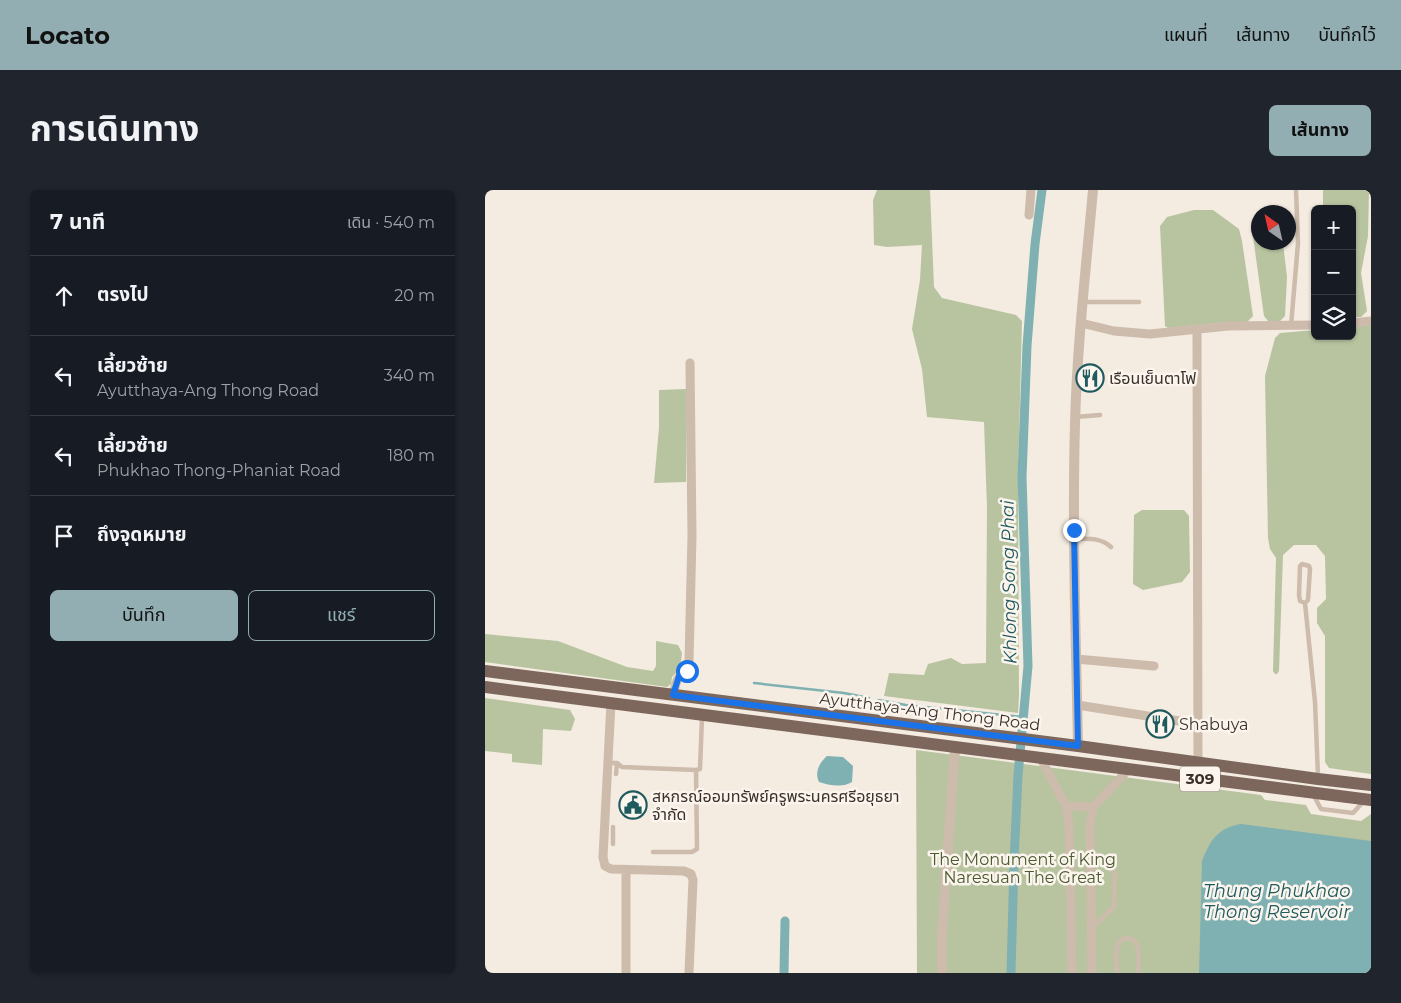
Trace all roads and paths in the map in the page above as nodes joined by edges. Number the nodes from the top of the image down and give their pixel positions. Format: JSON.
{"nodes":[{"id":1,"x":1031,"y":190,"type":"edge"},
{"id":2,"x":1093,"y":190,"type":"edge"},
{"id":3,"x":1296,"y":190,"type":"edge"},
{"id":4,"x":1029,"y":215,"type":"dead end"},
{"id":5,"x":1083,"y":302,"type":"junction"},
{"id":6,"x":1139,"y":302,"type":"dead end"},
{"id":7,"x":1371,"y":321,"type":"edge"},
{"id":8,"x":1081,"y":323,"type":"junction"},
{"id":9,"x":1356,"y":323,"type":"edge"},
{"id":10,"x":1311,"y":325,"type":"edge"},
{"id":11,"x":1291,"y":326,"type":"junction"},
{"id":12,"x":1197,"y":330,"type":"junction"},
{"id":13,"x":690,"y":363,"type":"dead end"},
{"id":14,"x":1101,"y":415,"type":"dead end"},
{"id":15,"x":1075,"y":417,"type":"junction"},
{"id":16,"x":1074,"y":539,"type":"junction"},
{"id":17,"x":1111,"y":546,"type":"dead end"},
{"id":18,"x":1305,"y":603,"type":"junction"},
{"id":19,"x":1076,"y":659,"type":"junction"},
{"id":20,"x":1155,"y":666,"type":"dead end"},
{"id":21,"x":485,"y":671,"type":"edge"},
{"id":22,"x":485,"y":687,"type":"edge"},
{"id":23,"x":673,"y":695,"type":"junction"},
{"id":24,"x":611,"y":703,"type":"junction"},
{"id":25,"x":745,"y":704,"type":"junction"},
{"id":26,"x":1077,"y":705,"type":"junction"},
{"id":27,"x":703,"y":715,"type":"junction"},
{"id":28,"x":743,"y":720,"type":"junction"},
{"id":29,"x":1199,"y":724,"type":"junction"},
{"id":30,"x":1078,"y":746,"type":"junction"},
{"id":31,"x":955,"y":748,"type":"junction"},
{"id":32,"x":1035,"y":758,"type":"junction"},
{"id":33,"x":612,"y":763,"type":"junction"},
{"id":34,"x":1198,"y":763,"type":"junction"},
{"id":35,"x":696,"y":770,"type":"junction"},
{"id":36,"x":1128,"y":770,"type":"junction"},
{"id":37,"x":616,"y":774,"type":"dead end"},
{"id":38,"x":1318,"y":779,"type":"junction"},
{"id":39,"x":1371,"y":785,"type":"edge"},
{"id":40,"x":1369,"y":800,"type":"edge"},
{"id":41,"x":1066,"y":806,"type":"junction"},
{"id":42,"x":1093,"y":807,"type":"junction"},
{"id":43,"x":613,"y":827,"type":"dead end"},
{"id":44,"x":613,"y":844,"type":"dead end"},
{"id":45,"x":661,"y":846,"type":"dead end"},
{"id":46,"x":1090,"y":848,"type":"junction"},
{"id":47,"x":653,"y":852,"type":"dead end"},
{"id":48,"x":661,"y":852,"type":"junction"},
{"id":49,"x":626,"y":870,"type":"junction"},
{"id":50,"x":1091,"y":929,"type":"junction"},
{"id":51,"x":626,"y":973,"type":"edge"},
{"id":52,"x":689,"y":973,"type":"edge"},
{"id":53,"x":942,"y":973,"type":"edge"},
{"id":54,"x":1072,"y":973,"type":"edge"},
{"id":55,"x":1092,"y":973,"type":"edge"},
{"id":56,"x":1117,"y":973,"type":"edge"},
{"id":57,"x":1138,"y":973,"type":"edge"}],
"edges":[{"from":1,"to":4,"type":"street"},
{"from":2,"to":5,"type":"street"},
{"from":3,"to":11,"type":"lane"},
{"from":5,"to":6,"type":"lane"},
{"from":5,"to":8,"type":"street"},
{"from":7,"to":9,"type":"street"},
{"from":8,"to":12,"type":"street"},
{"from":8,"to":15,"type":"street"},
{"from":10,"to":11,"type":"street"},
{"from":11,"to":12,"type":"street"},
{"from":12,"to":29,"type":"street"},
{"from":13,"to":23,"type":"street"},
{"from":14,"to":15,"type":"lane"},
{"from":15,"to":16,"type":"street"},
{"from":16,"to":17,"type":"lane"},
{"from":16,"to":19,"type":"street"},
{"from":18,"to":18,"type":"lane"},
{"from":18,"to":38,"type":"lane"},
{"from":19,"to":20,"type":"street"},
{"from":19,"to":26,"type":"street"},
{"from":21,"to":23,"type":"main road","name":"Ayutthaya-Ang Thong Road","number":"309"},
{"from":22,"to":24,"type":"main road","name":"Ayutthaya-Ang Thong Road","number":"309"},
{"from":23,"to":25,"type":"main road","name":"Ayutthaya-Ang Thong Road","number":"309"},
{"from":24,"to":27,"type":"main road","name":"Ayutthaya-Ang Thong Road","number":"309"},
{"from":24,"to":33,"type":"street"},
{"from":25,"to":28,"type":"main road"},
{"from":25,"to":30,"type":"main road","name":"Ayutthaya-Ang Thong Road","number":"309"},
{"from":26,"to":29,"type":"street"},
{"from":26,"to":30,"type":"street"},
{"from":27,"to":28,"type":"main road","name":"Ayutthaya-Ang Thong Road","number":"309"},
{"from":27,"to":35,"type":"lane"},
{"from":28,"to":31,"type":"main road","name":"Ayutthaya-Ang Thong Road","number":"309"},
{"from":29,"to":34,"type":"street"},
{"from":30,"to":34,"type":"main road","name":"Ayutthaya-Ang Thong Road","number":"309"},
{"from":31,"to":32,"type":"main road","name":"Ayutthaya-Ang Thong Road","number":"309"},
{"from":31,"to":53,"type":"street"},
{"from":32,"to":36,"type":"main road","name":"Ayutthaya-Ang Thong Road","number":"309"},
{"from":32,"to":41,"type":"street"},
{"from":33,"to":35,"type":"lane"},
{"from":33,"to":37,"type":"lane"},
{"from":33,"to":49,"type":"street"},
{"from":34,"to":38,"type":"main road","name":"Ayutthaya-Ang Thong Road","number":"309"},
{"from":35,"to":48,"type":"lane"},
{"from":36,"to":40,"type":"main road","name":"Ayutthaya-Ang Thong Road","number":"309"},
{"from":36,"to":42,"type":"street"},
{"from":38,"to":39,"type":"main road","name":"Ayutthaya-Ang Thong Road","number":"309"},
{"from":41,"to":42,"type":"street"},
{"from":41,"to":54,"type":"street"},
{"from":42,"to":46,"type":"street"},
{"from":43,"to":44,"type":"lane"},
{"from":45,"to":48,"type":"lane"},
{"from":46,"to":50,"type":"street"},
{"from":46,"to":50,"type":"lane"},
{"from":47,"to":48,"type":"lane"},
{"from":49,"to":51,"type":"street"},
{"from":49,"to":52,"type":"street"},
{"from":50,"to":55,"type":"street"},
{"from":56,"to":57,"type":"lane"}]}
